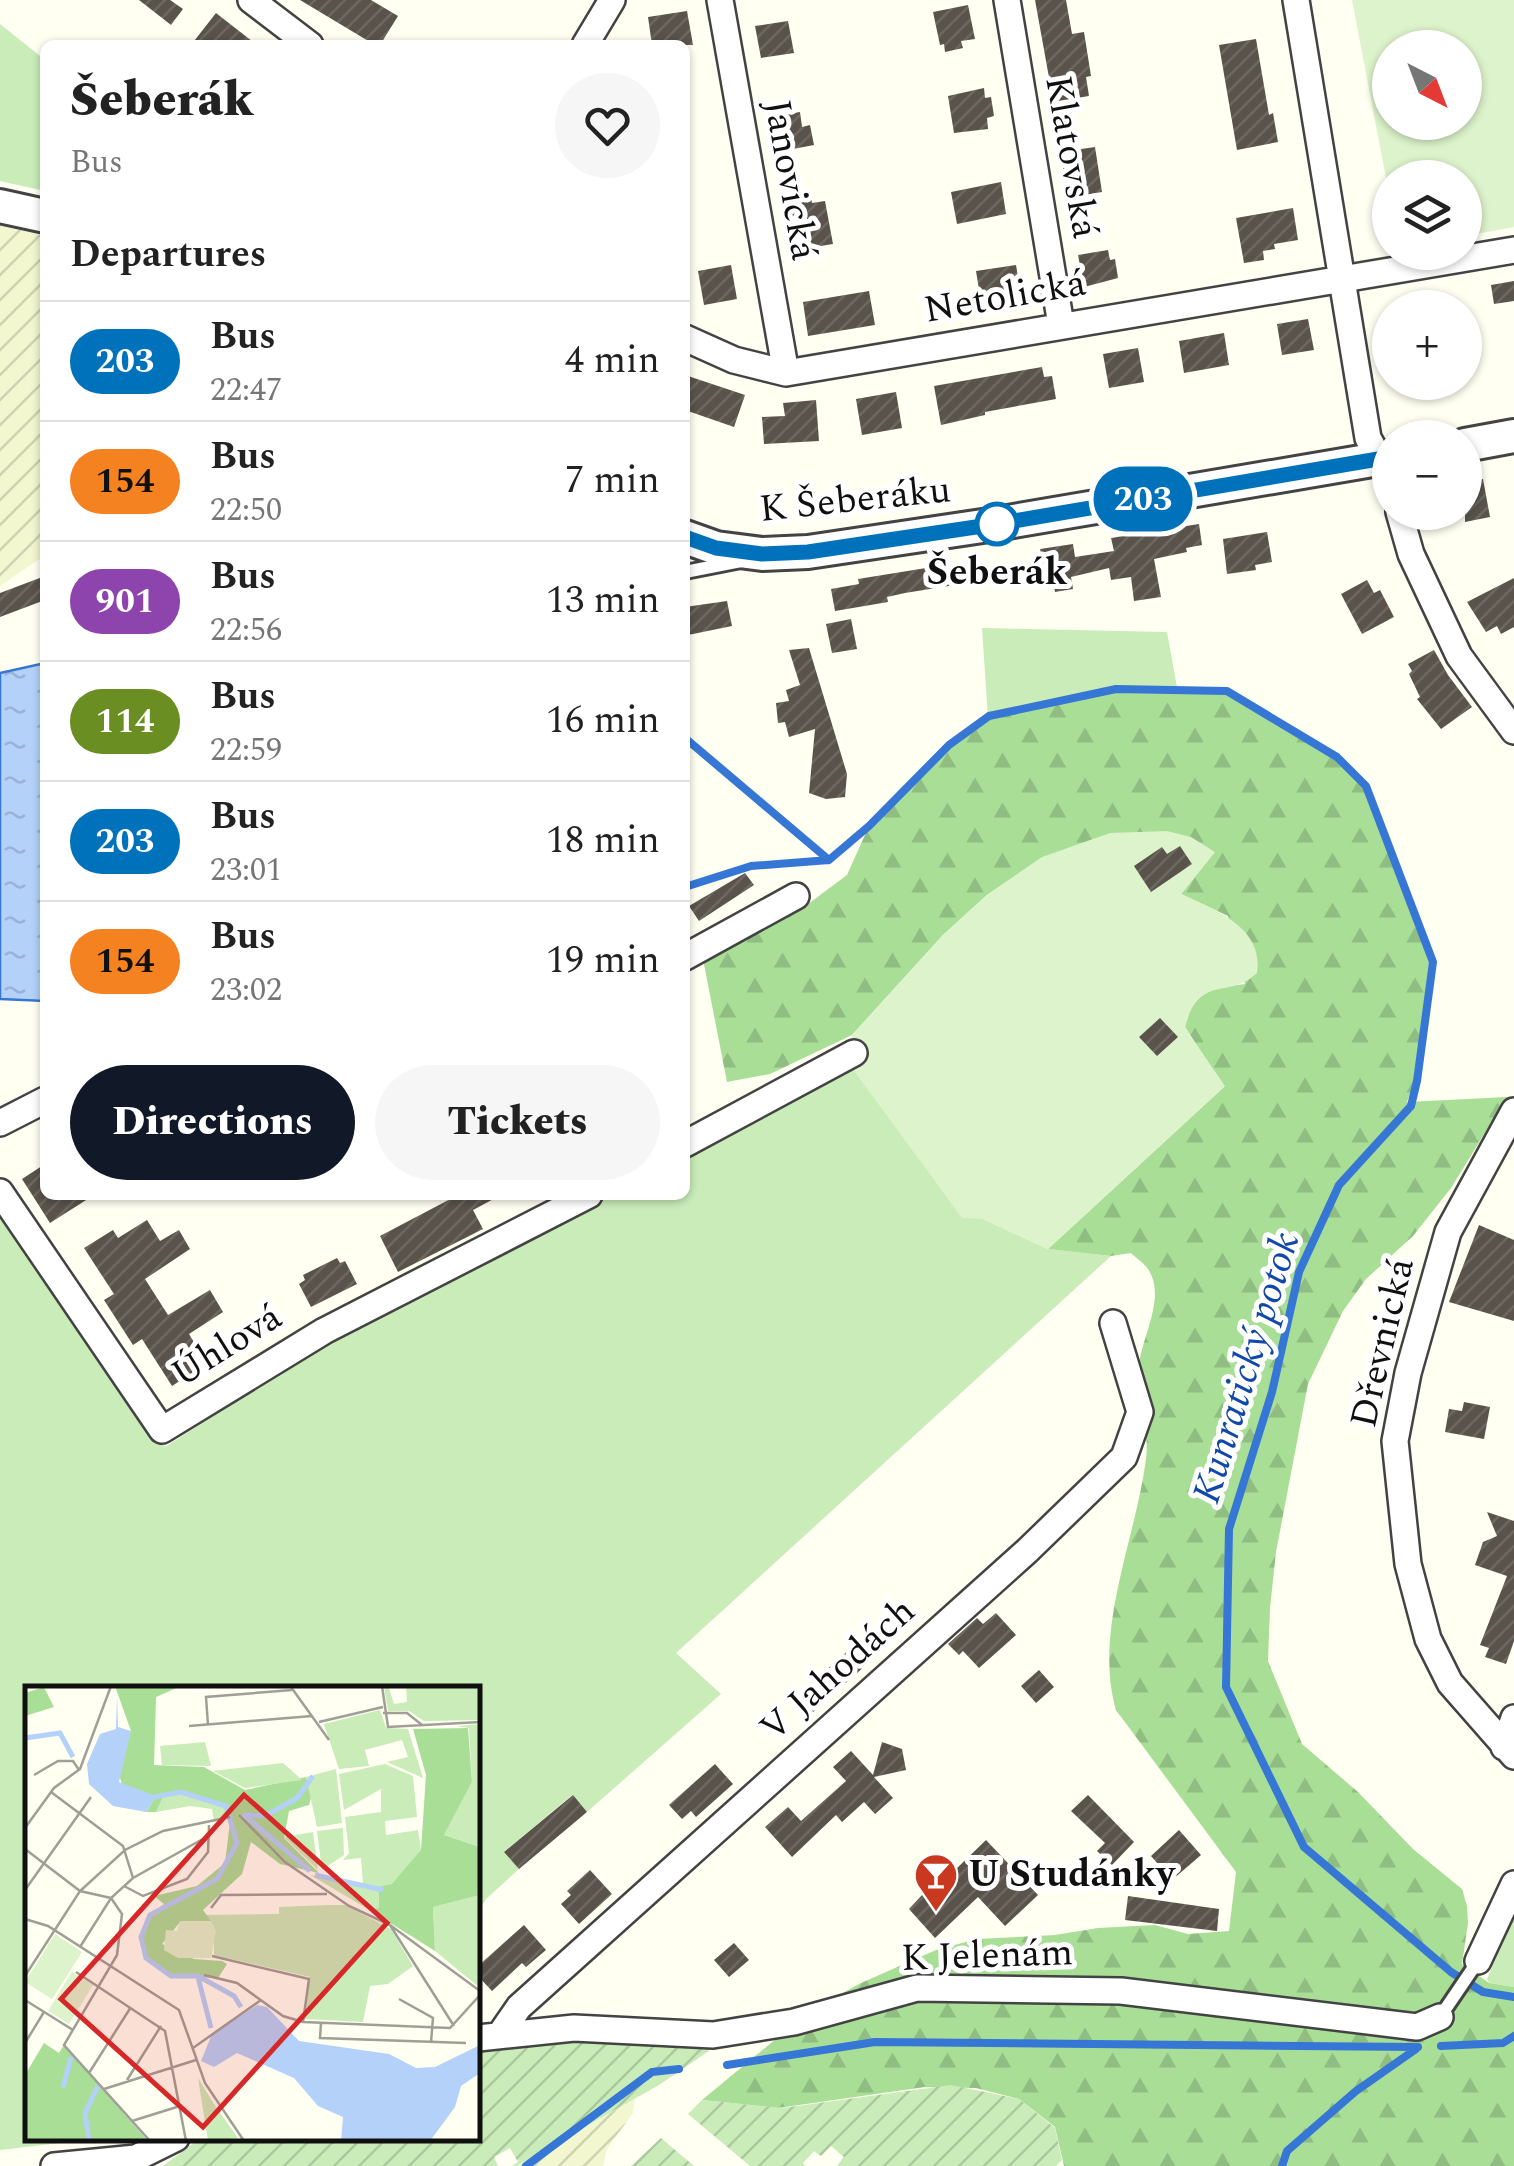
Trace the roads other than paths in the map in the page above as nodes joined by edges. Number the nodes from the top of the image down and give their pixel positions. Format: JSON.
{"nodes":[{"id":1,"x":251,"y":0,"type":"edge"},
{"id":2,"x":612,"y":0,"type":"edge"},
{"id":3,"x":720,"y":0,"type":"edge"},
{"id":4,"x":1007,"y":0,"type":"edge"},
{"id":5,"x":1296,"y":0,"type":"edge"},
{"id":6,"x":303,"y":40,"type":"edge"},
{"id":7,"x":588,"y":40,"type":"edge"},
{"id":8,"x":0,"y":206,"type":"edge"},
{"id":9,"x":40,"y":215,"type":"edge"},
{"id":10,"x":1514,"y":250,"type":"edge"},
{"id":11,"x":1342,"y":280,"type":"junction"},
{"id":12,"x":1062,"y":326,"type":"junction"},
{"id":13,"x":690,"y":340,"type":"edge"},
{"id":14,"x":786,"y":372,"type":"junction"},
{"id":15,"x":1514,"y":436,"type":"edge"},
{"id":16,"x":1482,"y":441,"type":"edge"},
{"id":17,"x":1372,"y":444,"type":"edge"},
{"id":18,"x":1372,"y":467,"type":"edge"},
{"id":19,"x":1404,"y":530,"type":"edge"},
{"id":20,"x":690,"y":539,"type":"edge"},
{"id":21,"x":762,"y":554,"type":"junction"},
{"id":22,"x":690,"y":571,"type":"edge"},
{"id":23,"x":1514,"y":731,"type":"edge"},
{"id":24,"x":796,"y":896,"type":"dead end"},
{"id":25,"x":690,"y":954,"type":"edge"},
{"id":26,"x":854,"y":1053,"type":"dead end"},
{"id":27,"x":40,"y":1103,"type":"edge"},
{"id":28,"x":1514,"y":1111,"type":"edge"},
{"id":29,"x":0,"y":1123,"type":"edge"},
{"id":30,"x":690,"y":1141,"type":"edge"},
{"id":31,"x":0,"y":1192,"type":"edge"},
{"id":32,"x":579,"y":1200,"type":"edge"},
{"id":33,"x":1113,"y":1323,"type":"dead end"},
{"id":34,"x":1514,"y":1718,"type":"edge"},
{"id":35,"x":1509,"y":1751,"type":"edge"},
{"id":36,"x":1514,"y":1884,"type":"edge"},
{"id":37,"x":1478,"y":1961,"type":"joint"},
{"id":38,"x":1440,"y":2017,"type":"joint"},
{"id":39,"x":489,"y":2036,"type":"edge"},
{"id":40,"x":170,"y":2141,"type":"edge"},
{"id":41,"x":54,"y":2166,"type":"edge"}],
"edges":[{"from":1,"to":6,"type":"street"},
{"from":2,"to":7,"type":"street"},
{"from":3,"to":14,"type":"street","name":"Janovická"},
{"from":4,"to":12,"type":"street","name":"Klatovská"},
{"from":5,"to":11,"type":"street"},
{"from":8,"to":9,"type":"street"},
{"from":10,"to":11,"type":"street","name":"Netolická"},
{"from":11,"to":12,"type":"street","name":"Netolická"},
{"from":11,"to":17,"type":"street"},
{"from":12,"to":14,"type":"street","name":"Netolická"},
{"from":13,"to":14,"type":"street","name":"Netolická"},
{"from":15,"to":16,"type":"street"},
{"from":18,"to":21,"type":"street","name":"K Šeberáku"},
{"from":19,"to":23,"type":"street"},
{"from":20,"to":21,"type":"street","name":"K Šeberáku"},
{"from":21,"to":22,"type":"lane"},
{"from":24,"to":25,"type":"street"},
{"from":26,"to":30,"type":"street"},
{"from":27,"to":29,"type":"street"},
{"from":28,"to":35,"type":"street","name":"Dřevnická"},
{"from":31,"to":32,"type":"street","name":"Úhlová"},
{"from":33,"to":39,"type":"street","name":"V Jahodách"},
{"from":34,"to":35,"type":"street"},
{"from":36,"to":37,"type":"street"},
{"from":37,"to":38,"type":"lane"},
{"from":38,"to":39,"type":"street","name":"K Jelenám"},
{"from":40,"to":41,"type":"street"}]}
